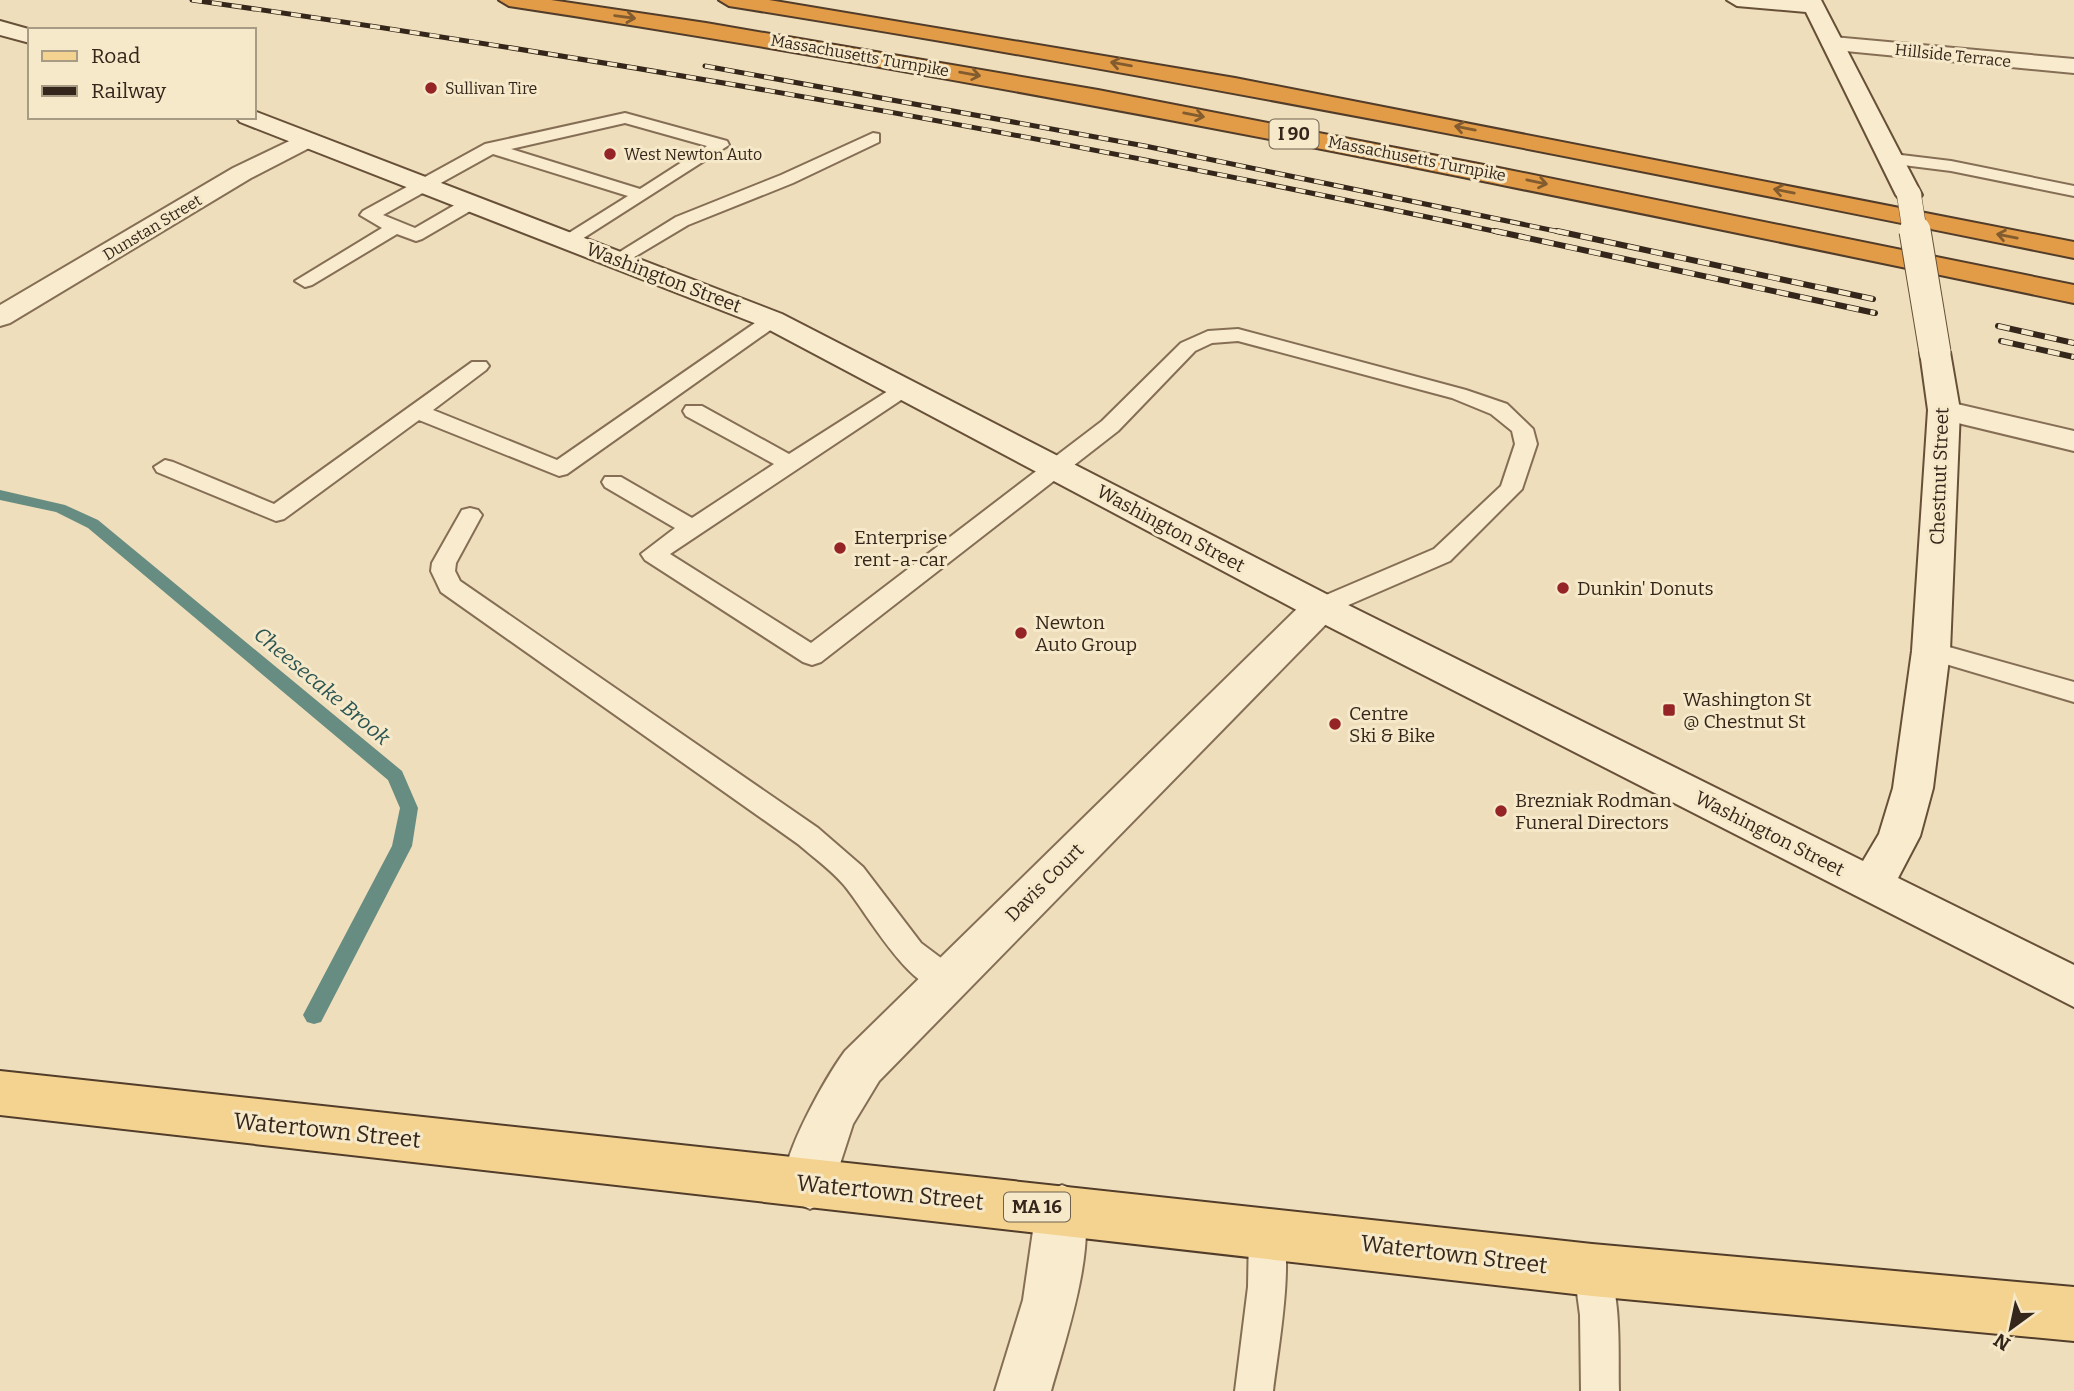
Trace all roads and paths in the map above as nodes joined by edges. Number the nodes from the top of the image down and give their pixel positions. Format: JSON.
{"nodes":[{"id":1,"x":509,"y":0,"type":"edge"},
{"id":2,"x":729,"y":0,"type":"edge"},
{"id":3,"x":1737,"y":0,"type":"edge"},
{"id":4,"x":1812,"y":3,"type":"edge"},
{"id":5,"x":0,"y":28,"type":"edge"},
{"id":6,"x":28,"y":35,"type":"edge"},
{"id":7,"x":1833,"y":44,"type":"junction"},
{"id":8,"x":2074,"y":66,"type":"edge"},
{"id":9,"x":253,"y":119,"type":"edge"},
{"id":10,"x":873,"y":138,"type":"dead end"},
{"id":11,"x":306,"y":141,"type":"junction"},
{"id":12,"x":491,"y":148,"type":"junction"},
{"id":13,"x":1893,"y":159,"type":"junction"},
{"id":14,"x":422,"y":186,"type":"junction"},
{"id":15,"x":2074,"y":191,"type":"edge"},
{"id":16,"x":642,"y":195,"type":"junction"},
{"id":17,"x":471,"y":203,"type":"junction"},
{"id":18,"x":396,"y":227,"type":"junction"},
{"id":19,"x":570,"y":240,"type":"junction"},
{"id":20,"x":2074,"y":250,"type":"edge"},
{"id":21,"x":618,"y":258,"type":"junction"},
{"id":22,"x":305,"y":281,"type":"dead end"},
{"id":23,"x":2074,"y":294,"type":"edge"},
{"id":24,"x":0,"y":317,"type":"edge"},
{"id":25,"x":772,"y":320,"type":"junction"},
{"id":26,"x":479,"y":366,"type":"dead end"},
{"id":27,"x":906,"y":388,"type":"junction"},
{"id":28,"x":1944,"y":410,"type":"junction"},
{"id":29,"x":417,"y":411,"type":"junction"},
{"id":30,"x":694,"y":411,"type":"dead end"},
{"id":31,"x":2074,"y":441,"type":"edge"},
{"id":32,"x":790,"y":464,"type":"junction"},
{"id":33,"x":165,"y":467,"type":"dead end"},
{"id":34,"x":1056,"y":467,"type":"junction"},
{"id":35,"x":613,"y":482,"type":"dead end"},
{"id":36,"x":470,"y":515,"type":"dead end"},
{"id":37,"x":692,"y":528,"type":"junction"},
{"id":38,"x":1321,"y":607,"type":"junction"},
{"id":39,"x":1931,"y":651,"type":"junction"},
{"id":40,"x":2074,"y":692,"type":"edge"},
{"id":41,"x":1872,"y":885,"type":"junction"},
{"id":42,"x":946,"y":980,"type":"junction"},
{"id":43,"x":2074,"y":987,"type":"edge"},
{"id":44,"x":0,"y":1093,"type":"edge"},
{"id":45,"x":810,"y":1184,"type":"junction"},
{"id":46,"x":1062,"y":1210,"type":"junction"},
{"id":47,"x":1267,"y":1233,"type":"junction"},
{"id":48,"x":1592,"y":1270,"type":"junction"},
{"id":49,"x":2074,"y":1314,"type":"edge"},
{"id":50,"x":1023,"y":1391,"type":"edge"},
{"id":51,"x":1254,"y":1391,"type":"edge"},
{"id":52,"x":1600,"y":1391,"type":"edge"}],
"edges":[{"from":1,"to":23,"type":"highway","name":"Massachusetts Turnpike","number":"I 90","one_way":true},
{"from":20,"to":2,"type":"highway","name":"Massachusetts Turnpike","number":"I 90","one_way":true},
{"from":3,"to":4,"type":"main road"},
{"from":4,"to":7,"type":"main road","name":"Chestnut Street"},
{"from":5,"to":6,"type":"main road"},
{"from":7,"to":8,"type":"main road","name":"Hillside Terrace"},
{"from":7,"to":13,"type":"main road","name":"Chestnut Street"},
{"from":9,"to":11,"type":"main road","name":"Washington Street"},
{"from":10,"to":21,"type":"lane"},
{"from":11,"to":14,"type":"main road","name":"Washington Street"},
{"from":11,"to":24,"type":"main road","name":"Dunstan Street"},
{"from":12,"to":14,"type":"lane"},
{"from":12,"to":16,"type":"lane"},
{"from":12,"to":16,"type":"lane"},
{"from":13,"to":15,"type":"lane"},
{"from":13,"to":28,"type":"main road","name":"Chestnut Street","bridge":true},
{"from":14,"to":17,"type":"main road","name":"Washington Street"},
{"from":14,"to":18,"type":"lane"},
{"from":16,"to":19,"type":"lane"},
{"from":17,"to":18,"type":"lane"},
{"from":17,"to":19,"type":"main road","name":"Washington Street"},
{"from":18,"to":22,"type":"lane"},
{"from":19,"to":21,"type":"main road","name":"Washington Street"},
{"from":21,"to":25,"type":"main road","name":"Washington Street"},
{"from":25,"to":27,"type":"main road","name":"Washington Street"},
{"from":25,"to":29,"type":"lane"},
{"from":26,"to":29,"type":"lane"},
{"from":27,"to":32,"type":"lane"},
{"from":27,"to":34,"type":"main road","name":"Washington Street"},
{"from":28,"to":31,"type":"main road"},
{"from":28,"to":39,"type":"main road","name":"Chestnut Street"},
{"from":29,"to":33,"type":"lane"},
{"from":30,"to":32,"type":"lane"},
{"from":32,"to":37,"type":"lane"},
{"from":34,"to":37,"type":"lane"},
{"from":34,"to":38,"type":"main road","name":"Washington Street"},
{"from":34,"to":38,"type":"lane"},
{"from":35,"to":37,"type":"lane"},
{"from":36,"to":42,"type":"lane"},
{"from":38,"to":41,"type":"main road","name":"Washington Street"},
{"from":38,"to":42,"type":"main road","name":"Davis Court"},
{"from":39,"to":40,"type":"lane"},
{"from":39,"to":41,"type":"main road","name":"Chestnut Street"},
{"from":41,"to":43,"type":"main road","name":"Washington Street"},
{"from":42,"to":45,"type":"main road","name":"Davis Court"},
{"from":44,"to":45,"type":"main road","name":"Watertown Street","number":"MA 16"},
{"from":45,"to":46,"type":"main road","name":"Watertown Street","number":"MA 16"},
{"from":46,"to":47,"type":"main road","name":"Watertown Street","number":"MA 16"},
{"from":46,"to":50,"type":"main road"},
{"from":47,"to":48,"type":"main road","name":"Watertown Street","number":"MA 16"},
{"from":47,"to":51,"type":"lane"},
{"from":48,"to":49,"type":"main road","name":"Watertown Street","number":"MA 16"},
{"from":48,"to":52,"type":"lane"}]}
